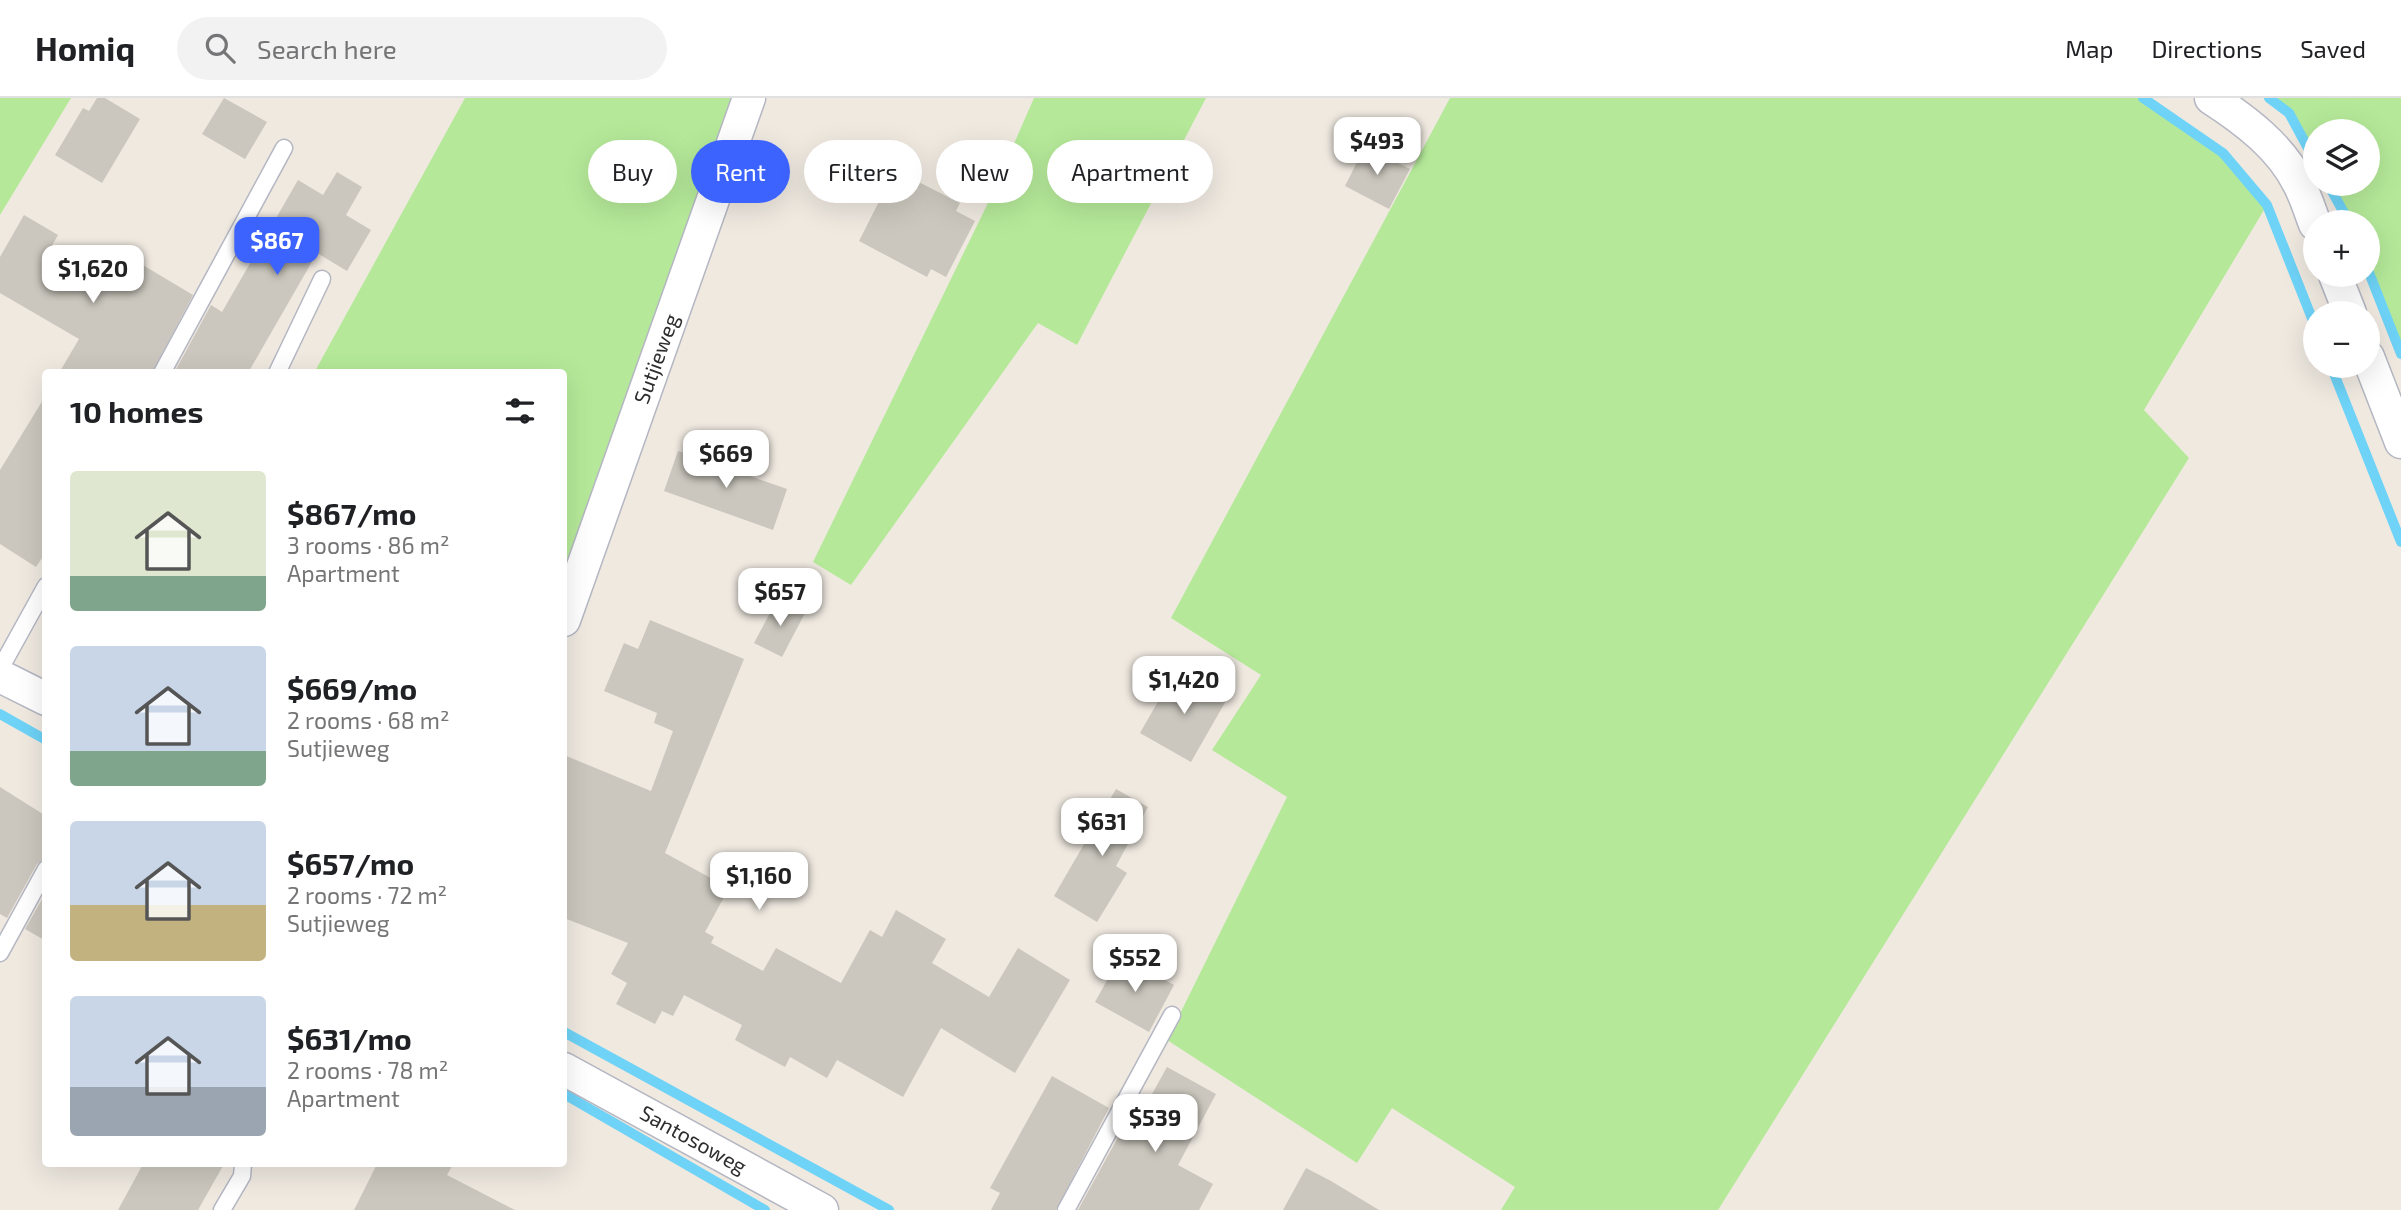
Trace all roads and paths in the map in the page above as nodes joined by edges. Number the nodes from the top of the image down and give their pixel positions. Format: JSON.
{"nodes":[{"id":1,"x":749,"y":98,"type":"edge"},
{"id":2,"x":2211,"y":98,"type":"edge"},
{"id":3,"x":284,"y":148,"type":"dead end"},
{"id":4,"x":2310,"y":210,"type":"edge"},
{"id":5,"x":322,"y":279,"type":"dead end"},
{"id":6,"x":164,"y":369,"type":"edge"},
{"id":7,"x":279,"y":369,"type":"edge"},
{"id":8,"x":2376,"y":378,"type":"edge"},
{"id":9,"x":2401,"y":442,"type":"edge"},
{"id":10,"x":42,"y":593,"type":"edge"},
{"id":11,"x":567,"y":612,"type":"edge"},
{"id":12,"x":0,"y":669,"type":"edge"},
{"id":13,"x":0,"y":676,"type":"edge"},
{"id":14,"x":42,"y":697,"type":"edge"},
{"id":15,"x":42,"y":876,"type":"edge"},
{"id":16,"x":0,"y":953,"type":"edge"},
{"id":17,"x":1172,"y":1015,"type":"dead end"},
{"id":18,"x":567,"y":1071,"type":"edge"},
{"id":19,"x":243,"y":1167,"type":"edge"},
{"id":20,"x":222,"y":1210,"type":"edge"},
{"id":21,"x":822,"y":1210,"type":"edge"},
{"id":22,"x":1066,"y":1210,"type":"edge"}],
"edges":[{"from":1,"to":11,"type":"street","name":"Sutjieweg"},
{"from":2,"to":4,"type":"street"},
{"from":3,"to":6,"type":"lane"},
{"from":5,"to":7,"type":"lane"},
{"from":8,"to":9,"type":"street"},
{"from":10,"to":12,"type":"lane"},
{"from":13,"to":14,"type":"street"},
{"from":15,"to":16,"type":"lane"},
{"from":17,"to":22,"type":"lane"},
{"from":18,"to":21,"type":"street","name":"Santosoweg"},
{"from":19,"to":20,"type":"lane"}]}
